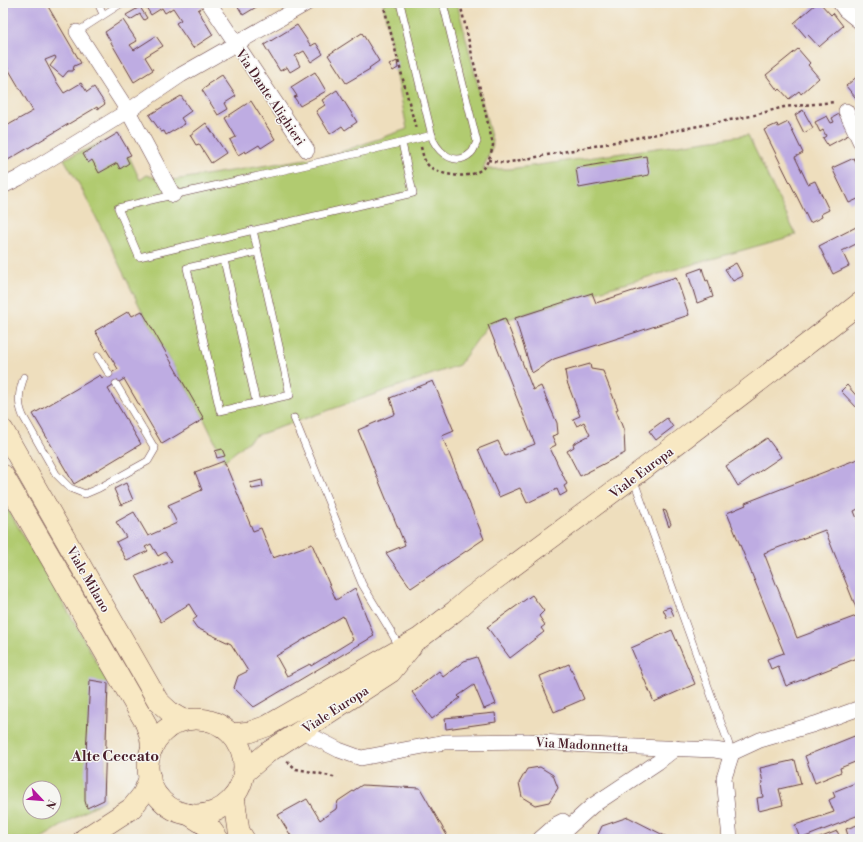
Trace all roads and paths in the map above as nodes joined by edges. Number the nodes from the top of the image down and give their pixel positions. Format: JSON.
{"nodes":[{"id":1,"x":98,"y":3,"type":"edge"},
{"id":2,"x":122,"y":3,"type":"edge"},
{"id":3,"x":209,"y":3,"type":"edge"},
{"id":4,"x":307,"y":3,"type":"edge"},
{"id":5,"x":383,"y":3,"type":"edge"},
{"id":6,"x":400,"y":3,"type":"edge"},
{"id":7,"x":444,"y":3,"type":"edge"},
{"id":8,"x":460,"y":3,"type":"edge"},
{"id":9,"x":840,"y":3,"type":"edge"},
{"id":10,"x":104,"y":14,"type":"junction"},
{"id":11,"x":860,"y":22,"type":"edge"},
{"id":12,"x":77,"y":32,"type":"joint"},
{"id":13,"x":235,"y":44,"type":"junction"},
{"id":14,"x":128,"y":111,"type":"junction"},
{"id":15,"x":846,"y":111,"type":"joint"},
{"id":16,"x":432,"y":135,"type":"junction"},
{"id":17,"x":418,"y":136,"type":"dead end"},
{"id":18,"x":860,"y":142,"type":"edge"},
{"id":19,"x":402,"y":143,"type":"junction"},
{"id":20,"x":420,"y":143,"type":"dead end"},
{"id":21,"x":307,"y":150,"type":"dead end"},
{"id":22,"x":488,"y":160,"type":"junction"},
{"id":23,"x":3,"y":186,"type":"edge"},
{"id":24,"x":173,"y":195,"type":"junction"},
{"id":25,"x":253,"y":230,"type":"junction"},
{"id":26,"x":257,"y":252,"type":"junction"},
{"id":27,"x":224,"y":260,"type":"junction"},
{"id":28,"x":860,"y":303,"type":"edge"},
{"id":29,"x":98,"y":356,"type":"dead end"},
{"id":30,"x":109,"y":374,"type":"dead end"},
{"id":31,"x":24,"y":377,"type":"dead end"},
{"id":32,"x":116,"y":384,"type":"dead end"},
{"id":33,"x":256,"y":402,"type":"junction"},
{"id":34,"x":294,"y":418,"type":"dead end"},
{"id":35,"x":3,"y":430,"type":"edge"},
{"id":36,"x":3,"y":475,"type":"edge"},
{"id":37,"x":633,"y":478,"type":"junction"},
{"id":38,"x":420,"y":638,"type":"junction"},
{"id":39,"x":400,"y":648,"type":"junction"},
{"id":40,"x":860,"y":708,"type":"edge"},
{"id":41,"x":183,"y":720,"type":"junction"},
{"id":42,"x":302,"y":730,"type":"junction"},
{"id":43,"x":232,"y":734,"type":"junction"},
{"id":44,"x":676,"y":748,"type":"junction"},
{"id":45,"x":152,"y":749,"type":"junction"},
{"id":46,"x":732,"y":753,"type":"junction"},
{"id":47,"x":287,"y":760,"type":"dead end"},
{"id":48,"x":244,"y":773,"type":"junction"},
{"id":49,"x":150,"y":777,"type":"junction"},
{"id":50,"x":336,"y":778,"type":"dead end"},
{"id":51,"x":234,"y":797,"type":"junction"},
{"id":52,"x":592,"y":806,"type":"junction"},
{"id":53,"x":179,"y":810,"type":"junction"},
{"id":54,"x":84,"y":839,"type":"edge"},
{"id":55,"x":91,"y":839,"type":"edge"},
{"id":56,"x":218,"y":839,"type":"edge"},
{"id":57,"x":244,"y":839,"type":"edge"},
{"id":58,"x":540,"y":839,"type":"edge"},
{"id":59,"x":556,"y":839,"type":"edge"},
{"id":60,"x":730,"y":839,"type":"edge"}],
"edges":[{"from":1,"to":10,"type":"lane"},
{"from":2,"to":10,"type":"lane"},
{"from":3,"to":13,"type":"street","name":"Via Dante Alighieri"},
{"from":4,"to":13,"type":"street","name":"Via Dante Alighieri"},
{"from":5,"to":17,"type":"path"},
{"from":6,"to":16,"type":"lane"},
{"from":7,"to":16,"type":"lane"},
{"from":8,"to":22,"type":"path"},
{"from":9,"to":11,"type":"street"},
{"from":10,"to":12,"type":"lane"},
{"from":12,"to":14,"type":"street"},
{"from":13,"to":14,"type":"street","name":"Via Dante Alighieri"},
{"from":13,"to":21,"type":"street","name":"Via Dante Alighieri"},
{"from":14,"to":23,"type":"street","name":"Via Dante Alighieri"},
{"from":14,"to":24,"type":"street"},
{"from":15,"to":18,"type":"street"},
{"from":15,"to":22,"type":"path"},
{"from":16,"to":19,"type":"lane"},
{"from":19,"to":24,"type":"lane"},
{"from":19,"to":25,"type":"lane"},
{"from":20,"to":22,"type":"path"},
{"from":24,"to":25,"type":"lane"},
{"from":25,"to":26,"type":"lane"},
{"from":26,"to":27,"type":"lane"},
{"from":26,"to":33,"type":"lane"},
{"from":27,"to":33,"type":"lane"},
{"from":27,"to":33,"type":"lane"},
{"from":28,"to":37,"type":"main road","name":"Viale Europa"},
{"from":29,"to":30,"type":"lane"},
{"from":31,"to":32,"type":"lane"},
{"from":34,"to":39,"type":"lane"},
{"from":35,"to":41,"type":"main road","name":"Viale Milano"},
{"from":36,"to":45,"type":"main road","name":"Viale Milano"},
{"from":37,"to":38,"type":"main road","name":"Viale Europa"},
{"from":37,"to":46,"type":"lane"},
{"from":38,"to":39,"type":"main road","name":"Viale Europa"},
{"from":38,"to":42,"type":"main road","name":"Viale Europa"},
{"from":39,"to":43,"type":"main road","name":"Viale Europa"},
{"from":40,"to":46,"type":"street"},
{"from":41,"to":43,"type":"main road","name":"Viale Milano"},
{"from":41,"to":45,"type":"main road","name":"Viale Milano"},
{"from":42,"to":44,"type":"street","name":"Via Madonnetta"},
{"from":42,"to":48,"type":"main road","name":"Viale Europa"},
{"from":43,"to":48,"type":"main road","name":"Viale Milano"},
{"from":44,"to":46,"type":"street","name":"Via Madonnetta"},
{"from":44,"to":52,"type":"street"},
{"from":45,"to":49,"type":"main road","name":"Viale Milano"},
{"from":46,"to":60,"type":"street"},
{"from":47,"to":50,"type":"path"},
{"from":48,"to":51,"type":"main road","name":"Viale Milano"},
{"from":49,"to":53,"type":"main road","name":"Viale Milano"},
{"from":49,"to":54,"type":"main road"},
{"from":51,"to":53,"type":"main road","name":"Viale Milano"},
{"from":51,"to":57,"type":"main road"},
{"from":52,"to":58,"type":"street"},
{"from":52,"to":59,"type":"street"},
{"from":53,"to":55,"type":"main road"},
{"from":53,"to":56,"type":"main road","name":"Viale Milano"}]}
